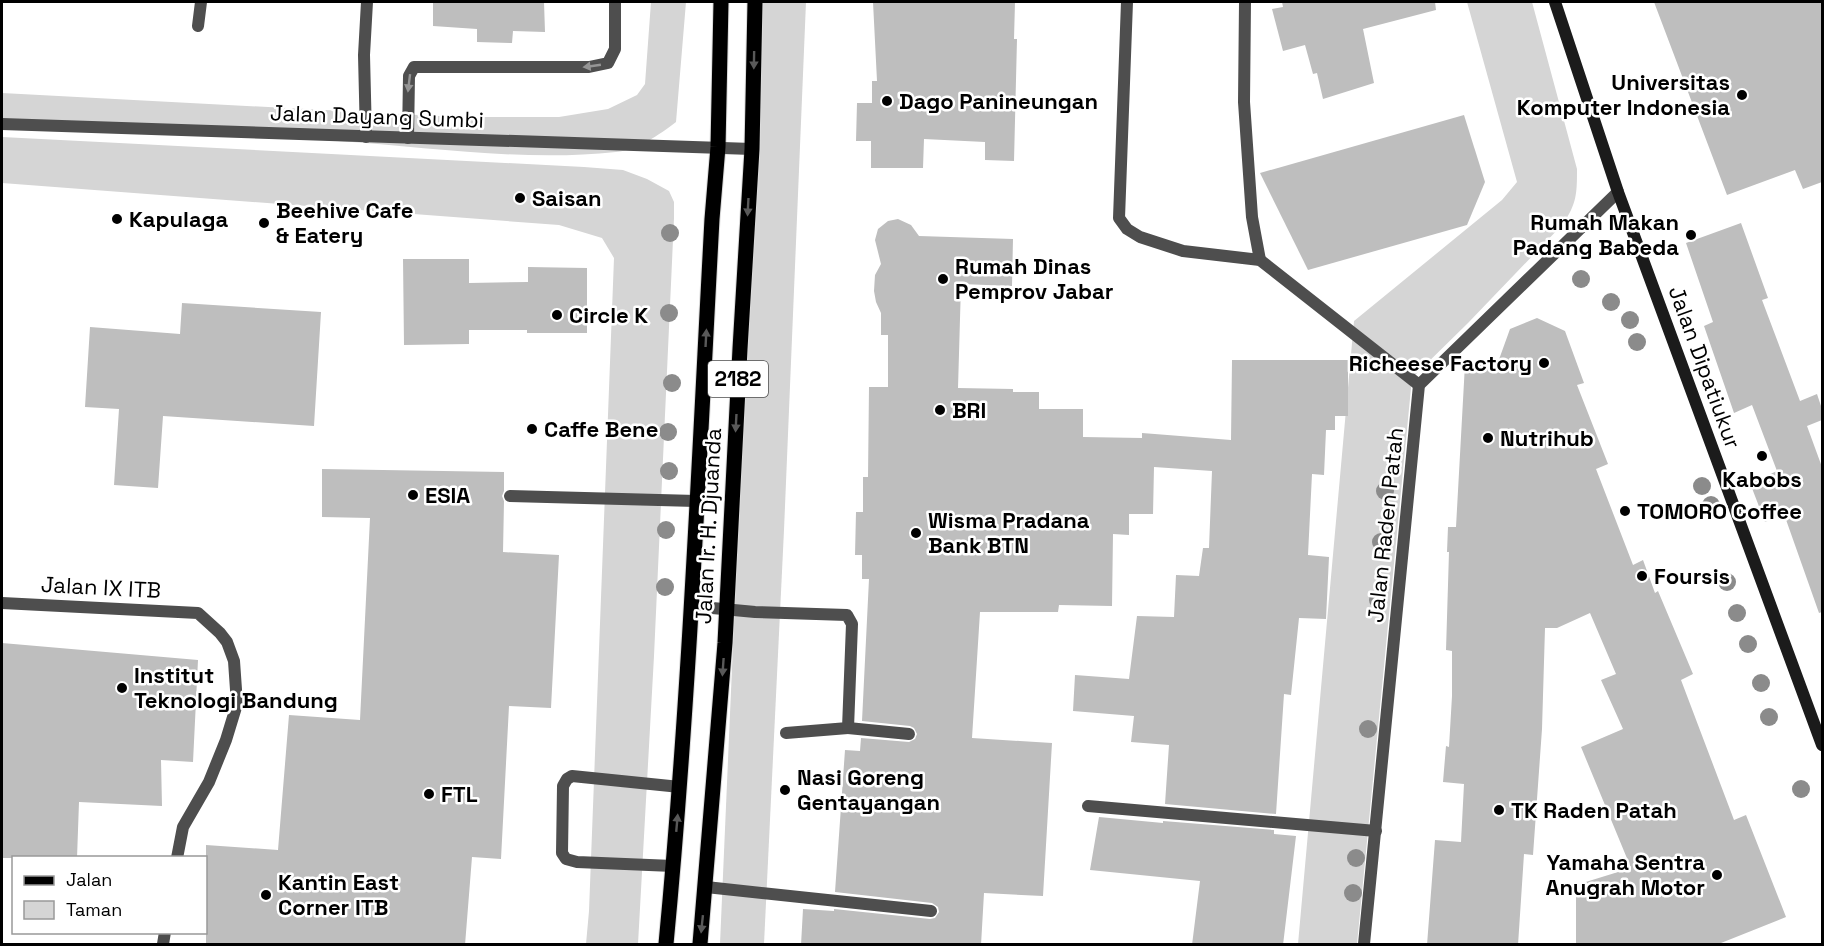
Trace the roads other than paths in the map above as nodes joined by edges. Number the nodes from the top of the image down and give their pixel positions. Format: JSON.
{"nodes":[{"id":1,"x":201,"y":2,"type":"edge"},
{"id":2,"x":367,"y":2,"type":"edge"},
{"id":3,"x":615,"y":2,"type":"edge"},
{"id":4,"x":721,"y":2,"type":"edge"},
{"id":5,"x":755,"y":2,"type":"edge"},
{"id":6,"x":1127,"y":2,"type":"edge"},
{"id":7,"x":1245,"y":2,"type":"edge"},
{"id":8,"x":1555,"y":2,"type":"edge"},
{"id":9,"x":198,"y":26,"type":"dead end"},
{"id":10,"x":2,"y":124,"type":"edge"},
{"id":11,"x":366,"y":136,"type":"junction"},
{"id":12,"x":408,"y":138,"type":"junction"},
{"id":13,"x":718,"y":147,"type":"junction"},
{"id":14,"x":752,"y":148,"type":"junction"},
{"id":15,"x":1618,"y":192,"type":"junction"},
{"id":16,"x":1260,"y":260,"type":"junction"},
{"id":17,"x":1419,"y":385,"type":"junction"},
{"id":18,"x":510,"y":496,"type":"dead end"},
{"id":19,"x":696,"y":501,"type":"junction"},
{"id":20,"x":2,"y":603,"type":"edge"},
{"id":21,"x":691,"y":606,"type":"junction"},
{"id":22,"x":726,"y":609,"type":"junction"},
{"id":23,"x":848,"y":728,"type":"junction"},
{"id":24,"x":786,"y":733,"type":"dead end"},
{"id":25,"x":909,"y":734,"type":"dead end"},
{"id":26,"x":1822,"y":745,"type":"edge"},
{"id":27,"x":680,"y":787,"type":"junction"},
{"id":28,"x":1088,"y":806,"type":"dead end"},
{"id":29,"x":1376,"y":831,"type":"junction"},
{"id":30,"x":177,"y":856,"type":"edge"},
{"id":31,"x":673,"y":866,"type":"junction"},
{"id":32,"x":706,"y":886,"type":"junction"},
{"id":33,"x":931,"y":910,"type":"dead end"},
{"id":34,"x":666,"y":945,"type":"edge"},
{"id":35,"x":700,"y":945,"type":"edge"},
{"id":36,"x":1364,"y":945,"type":"edge"}],
"edges":[{"from":1,"to":9,"type":"street"},
{"from":2,"to":11,"type":"street"},
{"from":3,"to":12,"type":"street","one_way":true},
{"from":4,"to":13,"type":"main road","name":"Jalan Ir. H. Djuanda","number":"2182"},
{"from":5,"to":14,"type":"main road","name":"Jalan Ir. H. Djuanda","number":"2182","one_way":true},
{"from":6,"to":16,"type":"street"},
{"from":7,"to":16,"type":"street"},
{"from":8,"to":15,"type":"main road","name":"Jalan Dipatiukur"},
{"from":10,"to":11,"type":"street","name":"Jalan Dayang Sumbi"},
{"from":11,"to":12,"type":"street","name":"Jalan Dayang Sumbi"},
{"from":12,"to":13,"type":"street","name":"Jalan Dayang Sumbi"},
{"from":13,"to":14,"type":"street","name":"Jalan Dayang Sumbi"},
{"from":19,"to":13,"type":"main road","name":"Jalan Ir. H. Djuanda","number":"2182","one_way":true},
{"from":14,"to":22,"type":"main road","name":"Jalan Ir. H. Djuanda","number":"2182","one_way":true},
{"from":15,"to":17,"type":"street"},
{"from":15,"to":26,"type":"main road","name":"Jalan Dipatiukur"},
{"from":16,"to":17,"type":"street"},
{"from":17,"to":29,"type":"street","name":"Jalan Raden Patah"},
{"from":18,"to":19,"type":"street"},
{"from":19,"to":21,"type":"main road","name":"Jalan Ir. H. Djuanda"},
{"from":20,"to":30,"type":"street","name":"Jalan IX ITB"},
{"from":21,"to":22,"type":"street"},
{"from":21,"to":27,"type":"main road","name":"Jalan Ir. H. Djuanda"},
{"from":22,"to":23,"type":"street"},
{"from":22,"to":32,"type":"main road","name":"Jalan Ir. H. Djuanda","number":"2182","one_way":true},
{"from":23,"to":24,"type":"street"},
{"from":23,"to":25,"type":"street"},
{"from":31,"to":27,"type":"main road","name":"Jalan Ir. H. Djuanda","one_way":true},
{"from":27,"to":31,"type":"street"},
{"from":28,"to":29,"type":"street"},
{"from":29,"to":36,"type":"street","name":"Jalan Raden Patah"},
{"from":31,"to":34,"type":"main road","name":"Jalan Ir. H. Djuanda"},
{"from":32,"to":33,"type":"street"},
{"from":32,"to":35,"type":"main road","name":"Jalan Ir. H. Djuanda","number":"2182","one_way":true}]}
